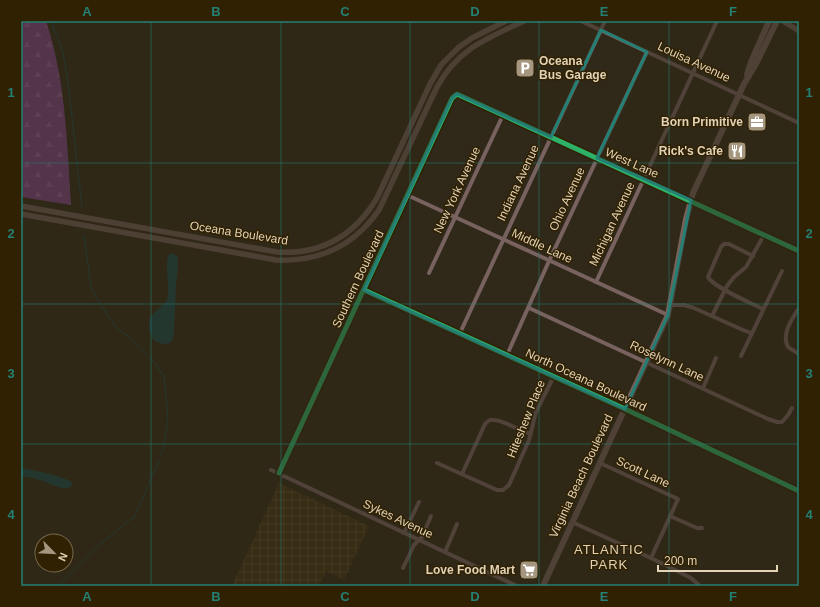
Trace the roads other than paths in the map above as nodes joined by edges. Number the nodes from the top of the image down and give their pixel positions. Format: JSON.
{"nodes":[{"id":1,"x":506,"y":21,"type":"edge"},
{"id":2,"x":524,"y":21,"type":"edge"},
{"id":3,"x":581,"y":21,"type":"edge"},
{"id":4,"x":605,"y":21,"type":"edge"},
{"id":5,"x":716,"y":21,"type":"edge"},
{"id":6,"x":769,"y":21,"type":"edge"},
{"id":7,"x":777,"y":21,"type":"edge"},
{"id":8,"x":783,"y":21,"type":"edge"},
{"id":9,"x":601,"y":30,"type":"junction"},
{"id":10,"x":799,"y":31,"type":"edge"},
{"id":11,"x":647,"y":52,"type":"junction"},
{"id":12,"x":692,"y":73,"type":"junction"},
{"id":13,"x":744,"y":84,"type":"junction"},
{"id":14,"x":457,"y":94,"type":"joint"},
{"id":15,"x":739,"y":95,"type":"junction"},
{"id":16,"x":503,"y":115,"type":"junction"},
{"id":17,"x":799,"y":123,"type":"edge"},
{"id":18,"x":551,"y":137,"type":"junction"},
{"id":19,"x":597,"y":158,"type":"junction"},
{"id":20,"x":644,"y":180,"type":"junction"},
{"id":21,"x":407,"y":195,"type":"junction"},
{"id":22,"x":691,"y":200,"type":"junction"},
{"id":23,"x":21,"y":206,"type":"edge"},
{"id":24,"x":21,"y":214,"type":"edge"},
{"id":25,"x":456,"y":218,"type":"junction"},
{"id":26,"x":764,"y":235,"type":"junction"},
{"id":27,"x":194,"y":237,"type":"junction"},
{"id":28,"x":503,"y":239,"type":"junction"},
{"id":29,"x":192,"y":244,"type":"junction"},
{"id":30,"x":324,"y":246,"type":"junction"},
{"id":31,"x":799,"y":250,"type":"edge"},
{"id":32,"x":327,"y":253,"type":"junction"},
{"id":33,"x":753,"y":256,"type":"junction"},
{"id":34,"x":549,"y":260,"type":"junction"},
{"id":35,"x":782,"y":271,"type":"dead end"},
{"id":36,"x":430,"y":273,"type":"dead end"},
{"id":37,"x":596,"y":282,"type":"junction"},
{"id":38,"x":364,"y":290,"type":"junction"},
{"id":39,"x":725,"y":290,"type":"junction"},
{"id":40,"x":670,"y":305,"type":"junction"},
{"id":41,"x":529,"y":308,"type":"junction"},
{"id":42,"x":799,"y":308,"type":"edge"},
{"id":43,"x":763,"y":309,"type":"junction"},
{"id":44,"x":668,"y":315,"type":"junction"},
{"id":45,"x":712,"y":316,"type":"junction"},
{"id":46,"x":460,"y":333,"type":"junction"},
{"id":47,"x":751,"y":333,"type":"junction"},
{"id":48,"x":799,"y":354,"type":"edge"},
{"id":49,"x":507,"y":355,"type":"junction"},
{"id":50,"x":741,"y":356,"type":"dead end"},
{"id":51,"x":716,"y":358,"type":"dead end"},
{"id":52,"x":646,"y":362,"type":"junction"},
{"id":53,"x":554,"y":376,"type":"junction"},
{"id":54,"x":703,"y":388,"type":"junction"},
{"id":55,"x":792,"y":408,"type":"dead end"},
{"id":56,"x":625,"y":409,"type":"junction"},
{"id":57,"x":531,"y":434,"type":"junction"},
{"id":58,"x":437,"y":463,"type":"dead end"},
{"id":59,"x":600,"y":463,"type":"junction"},
{"id":60,"x":271,"y":470,"type":"dead end"},
{"id":61,"x":279,"y":473,"type":"junction"},
{"id":62,"x":462,"y":474,"type":"junction"},
{"id":63,"x":799,"y":491,"type":"edge"},
{"id":64,"x":419,"y":502,"type":"dead end"},
{"id":65,"x":431,"y":516,"type":"dead end"},
{"id":66,"x":670,"y":516,"type":"junction"},
{"id":67,"x":572,"y":522,"type":"junction"},
{"id":68,"x":457,"y":524,"type":"dead end"},
{"id":69,"x":702,"y":528,"type":"dead end"},
{"id":70,"x":404,"y":533,"type":"junction"},
{"id":71,"x":419,"y":540,"type":"junction"},
{"id":72,"x":445,"y":552,"type":"junction"},
{"id":73,"x":651,"y":558,"type":"junction"},
{"id":74,"x":403,"y":568,"type":"dead end"},
{"id":75,"x":517,"y":586,"type":"edge"},
{"id":76,"x":543,"y":586,"type":"edge"},
{"id":77,"x":700,"y":586,"type":"edge"}],
"edges":[{"from":1,"to":30,"type":"main road","name":"Oceana Boulevard"},
{"from":2,"to":32,"type":"main road","name":"Oceana Boulevard"},
{"from":3,"to":9,"type":"street","name":"Louisa Avenue"},
{"from":4,"to":9,"type":"street","name":"Indiana Avenue"},
{"from":5,"to":12,"type":"street","name":"Michigan Avenue"},
{"from":6,"to":13,"type":"main road","name":"Virginia Beach Boulevard"},
{"from":7,"to":13,"type":"main road","name":"Virginia Beach Boulevard"},
{"from":8,"to":10,"type":"main road"},
{"from":9,"to":11,"type":"street","name":"Louisa Avenue"},
{"from":9,"to":18,"type":"street","name":"Indiana Avenue"},
{"from":11,"to":12,"type":"street","name":"Louisa Avenue"},
{"from":11,"to":19,"type":"street","name":"Ohio Avenue"},
{"from":12,"to":15,"type":"street","name":"Louisa Avenue"},
{"from":12,"to":20,"type":"street","name":"Michigan Avenue"},
{"from":13,"to":15,"type":"main road","name":"Virginia Beach Boulevard"},
{"from":14,"to":16,"type":"street","name":"West Lane"},
{"from":14,"to":21,"type":"street","name":"Southern Boulevard"},
{"from":15,"to":17,"type":"street","name":"Louisa Avenue"},
{"from":15,"to":22,"type":"main road","name":"Virginia Beach Boulevard"},
{"from":16,"to":18,"type":"street","name":"West Lane"},
{"from":16,"to":25,"type":"street","name":"New York Avenue"},
{"from":18,"to":19,"type":"street","name":"West Lane"},
{"from":18,"to":28,"type":"street","name":"Indiana Avenue"},
{"from":19,"to":20,"type":"street","name":"West Lane"},
{"from":19,"to":34,"type":"street","name":"Ohio Avenue"},
{"from":20,"to":22,"type":"street","name":"West Lane"},
{"from":20,"to":37,"type":"street","name":"Michigan Avenue"},
{"from":21,"to":25,"type":"street","name":"Middle Lane"},
{"from":21,"to":38,"type":"street","name":"Southern Boulevard"},
{"from":22,"to":26,"type":"street","name":"West Lane"},
{"from":22,"to":40,"type":"main road","name":"Virginia Beach Boulevard"},
{"from":23,"to":27,"type":"main road","name":"Oceana Boulevard"},
{"from":24,"to":29,"type":"main road","name":"Oceana Boulevard"},
{"from":25,"to":28,"type":"street","name":"Middle Lane"},
{"from":25,"to":36,"type":"street","name":"New York Avenue"},
{"from":26,"to":31,"type":"street","name":"West Lane"},
{"from":26,"to":33,"type":"street"},
{"from":27,"to":29,"type":"main road"},
{"from":27,"to":30,"type":"main road","name":"Oceana Boulevard"},
{"from":28,"to":34,"type":"street","name":"Middle Lane"},
{"from":28,"to":46,"type":"street","name":"Indiana Avenue"},
{"from":29,"to":32,"type":"main road","name":"Oceana Boulevard"},
{"from":30,"to":32,"type":"main road"},
{"from":33,"to":39,"type":"street"},
{"from":33,"to":39,"type":"street"},
{"from":34,"to":37,"type":"street","name":"Middle Lane"},
{"from":34,"to":41,"type":"street","name":"Ohio Avenue"},
{"from":35,"to":43,"type":"street"},
{"from":37,"to":44,"type":"street","name":"Middle Lane"},
{"from":38,"to":46,"type":"street","name":"North Oceana Boulevard"},
{"from":38,"to":61,"type":"street","name":"Southern Boulevard"},
{"from":39,"to":43,"type":"street"},
{"from":39,"to":45,"type":"street"},
{"from":40,"to":44,"type":"main road","name":"Virginia Beach Boulevard"},
{"from":40,"to":45,"type":"street"},
{"from":41,"to":49,"type":"street","name":"Ohio Avenue"},
{"from":41,"to":52,"type":"street","name":"Roselynn Lane"},
{"from":42,"to":48,"type":"street"},
{"from":43,"to":47,"type":"street"},
{"from":44,"to":52,"type":"main road","name":"Virginia Beach Boulevard"},
{"from":45,"to":47,"type":"street"},
{"from":46,"to":49,"type":"street","name":"North Oceana Boulevard"},
{"from":47,"to":50,"type":"street"},
{"from":49,"to":53,"type":"street","name":"North Oceana Boulevard"},
{"from":51,"to":54,"type":"street"},
{"from":52,"to":54,"type":"street","name":"Roselynn Lane"},
{"from":52,"to":56,"type":"main road","name":"Virginia Beach Boulevard"},
{"from":53,"to":56,"type":"street","name":"North Oceana Boulevard"},
{"from":53,"to":57,"type":"street","name":"Hiteshew Place"},
{"from":54,"to":55,"type":"street","name":"Roselynn Lane"},
{"from":56,"to":59,"type":"main road","name":"Virginia Beach Boulevard"},
{"from":56,"to":63,"type":"street","name":"North Oceana Boulevard"},
{"from":57,"to":62,"type":"street"},
{"from":57,"to":62,"type":"street","name":"Hiteshew Place"},
{"from":58,"to":62,"type":"street","name":"Hiteshew Place"},
{"from":59,"to":66,"type":"street","name":"Scott Lane"},
{"from":59,"to":67,"type":"main road","name":"Virginia Beach Boulevard"},
{"from":60,"to":61,"type":"street","name":"Sykes Avenue"},
{"from":61,"to":70,"type":"street","name":"Sykes Avenue"},
{"from":64,"to":70,"type":"street"},
{"from":65,"to":71,"type":"street"},
{"from":66,"to":69,"type":"street"},
{"from":66,"to":73,"type":"street"},
{"from":67,"to":73,"type":"street"},
{"from":67,"to":76,"type":"main road","name":"Virginia Beach Boulevard"},
{"from":68,"to":72,"type":"street"},
{"from":70,"to":71,"type":"street","name":"Sykes Avenue"},
{"from":71,"to":72,"type":"street","name":"Sykes Avenue"},
{"from":71,"to":74,"type":"street"},
{"from":72,"to":75,"type":"street","name":"Sykes Avenue"},
{"from":73,"to":77,"type":"street"}]}
